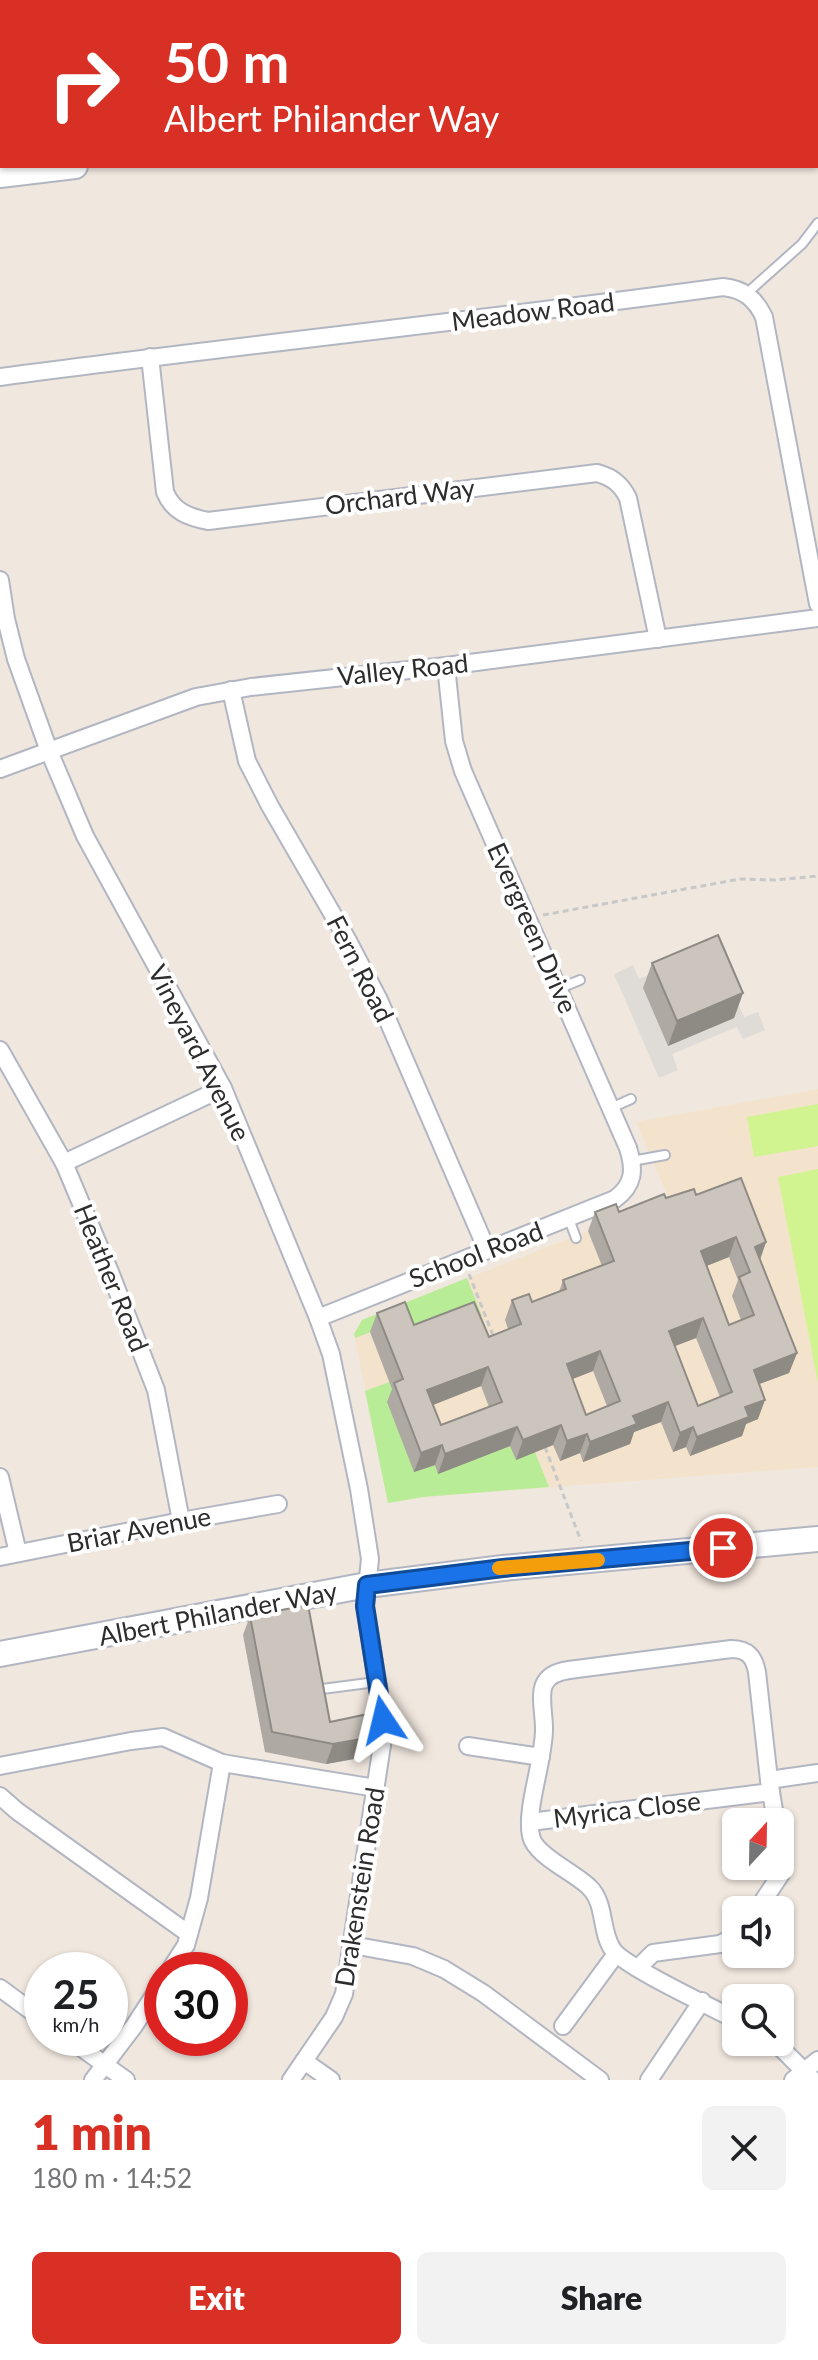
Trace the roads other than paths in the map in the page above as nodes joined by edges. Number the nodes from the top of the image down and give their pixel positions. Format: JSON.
{"nodes":[{"id":1,"x":39,"y":168,"type":"edge"},
{"id":2,"x":0,"y":175,"type":"edge"},
{"id":3,"x":818,"y":223,"type":"edge"},
{"id":4,"x":746,"y":294,"type":"junction"},
{"id":5,"x":150,"y":357,"type":"junction"},
{"id":6,"x":0,"y":377,"type":"edge"},
{"id":7,"x":0,"y":580,"type":"edge"},
{"id":8,"x":818,"y":604,"type":"edge"},
{"id":9,"x":818,"y":618,"type":"edge"},
{"id":10,"x":658,"y":639,"type":"junction"},
{"id":11,"x":446,"y":666,"type":"junction"},
{"id":12,"x":231,"y":690,"type":"junction"},
{"id":13,"x":49,"y":751,"type":"junction"},
{"id":14,"x":0,"y":769,"type":"edge"},
{"id":15,"x":580,"y":980,"type":"dead end"},
{"id":16,"x":558,"y":989,"type":"junction"},
{"id":17,"x":0,"y":1050,"type":"edge"},
{"id":18,"x":223,"y":1088,"type":"junction"},
{"id":19,"x":631,"y":1099,"type":"dead end"},
{"id":20,"x":611,"y":1108,"type":"junction"},
{"id":21,"x":665,"y":1155,"type":"dead end"},
{"id":22,"x":632,"y":1161,"type":"junction"},
{"id":23,"x":64,"y":1163,"type":"junction"},
{"id":24,"x":629,"y":1185,"type":"joint"},
{"id":25,"x":569,"y":1219,"type":"junction"},
{"id":26,"x":576,"y":1238,"type":"dead end"},
{"id":27,"x":487,"y":1250,"type":"junction"},
{"id":28,"x":318,"y":1318,"type":"junction"},
{"id":29,"x":0,"y":1477,"type":"edge"},
{"id":30,"x":278,"y":1504,"type":"dead end"},
{"id":31,"x":181,"y":1521,"type":"junction"},
{"id":32,"x":818,"y":1539,"type":"edge"},
{"id":33,"x":18,"y":1553,"type":"junction"},
{"id":34,"x":0,"y":1557,"type":"edge"},
{"id":35,"x":367,"y":1585,"type":"junction"},
{"id":36,"x":0,"y":1654,"type":"edge"},
{"id":37,"x":377,"y":1682,"type":"junction"},
{"id":38,"x":322,"y":1689,"type":"edge"},
{"id":39,"x":468,"y":1746,"type":"dead end"},
{"id":40,"x":541,"y":1757,"type":"junction"},
{"id":41,"x":222,"y":1763,"type":"junction"},
{"id":42,"x":0,"y":1766,"type":"edge"},
{"id":43,"x":818,"y":1773,"type":"edge"},
{"id":44,"x":770,"y":1786,"type":"junction"},
{"id":45,"x":376,"y":1788,"type":"junction"},
{"id":46,"x":0,"y":1796,"type":"edge"},
{"id":47,"x":774,"y":1808,"type":"edge"},
{"id":48,"x":530,"y":1822,"type":"junction"},
{"id":49,"x":189,"y":1934,"type":"junction"},
{"id":50,"x":722,"y":1943,"type":"edge"},
{"id":51,"x":352,"y":1945,"type":"junction"},
{"id":52,"x":182,"y":1952,"type":"edge"},
{"id":53,"x":616,"y":1954,"type":"junction"},
{"id":54,"x":638,"y":1968,"type":"junction"},
{"id":55,"x":0,"y":1988,"type":"edge"},
{"id":56,"x":702,"y":2001,"type":"junction"},
{"id":57,"x":24,"y":2006,"type":"edge"},
{"id":58,"x":144,"y":2011,"type":"edge"},
{"id":59,"x":722,"y":2012,"type":"edge"},
{"id":60,"x":563,"y":2026,"type":"dead end"},
{"id":61,"x":93,"y":2056,"type":"edge"},
{"id":62,"x":789,"y":2056,"type":"edge"},
{"id":63,"x":304,"y":2061,"type":"junction"},
{"id":64,"x":104,"y":2064,"type":"junction"},
{"id":65,"x":807,"y":2073,"type":"edge"},
{"id":66,"x":93,"y":2080,"type":"edge"},
{"id":67,"x":126,"y":2080,"type":"edge"},
{"id":68,"x":291,"y":2080,"type":"edge"},
{"id":69,"x":331,"y":2080,"type":"edge"},
{"id":70,"x":600,"y":2080,"type":"edge"},
{"id":71,"x":649,"y":2080,"type":"edge"}],
"edges":[{"from":1,"to":2,"type":"street"},
{"from":3,"to":4,"type":"lane"},
{"from":4,"to":5,"type":"street","name":"Meadow Road"},
{"from":4,"to":8,"type":"street"},
{"from":5,"to":6,"type":"street","name":"Meadow Road"},
{"from":5,"to":10,"type":"street","name":"Orchard Way"},
{"from":7,"to":13,"type":"street","name":"Vineyard Avenue"},
{"from":9,"to":10,"type":"street","name":"Valley Road"},
{"from":10,"to":11,"type":"street","name":"Valley Road"},
{"from":11,"to":12,"type":"street","name":"Valley Road"},
{"from":11,"to":16,"type":"street","name":"Evergreen Drive"},
{"from":12,"to":13,"type":"street","name":"Valley Road"},
{"from":12,"to":27,"type":"street","name":"Fern Road"},
{"from":13,"to":14,"type":"street","name":"Valley Road"},
{"from":13,"to":18,"type":"street","name":"Vineyard Avenue"},
{"from":15,"to":16,"type":"lane"},
{"from":16,"to":20,"type":"street","name":"Evergreen Drive"},
{"from":17,"to":23,"type":"street","name":"Heather Road"},
{"from":18,"to":23,"type":"street"},
{"from":18,"to":28,"type":"street","name":"Vineyard Avenue"},
{"from":19,"to":20,"type":"lane"},
{"from":20,"to":22,"type":"street","name":"Evergreen Drive"},
{"from":21,"to":22,"type":"lane"},
{"from":22,"to":24,"type":"street","name":"Evergreen Drive"},
{"from":23,"to":31,"type":"street","name":"Heather Road"},
{"from":24,"to":25,"type":"street","name":"School Road"},
{"from":25,"to":26,"type":"lane"},
{"from":25,"to":27,"type":"street","name":"School Road"},
{"from":27,"to":28,"type":"street","name":"School Road"},
{"from":28,"to":35,"type":"street","name":"Vineyard Avenue"},
{"from":29,"to":33,"type":"street"},
{"from":30,"to":31,"type":"street","name":"Briar Avenue"},
{"from":31,"to":33,"type":"street","name":"Briar Avenue"},
{"from":32,"to":35,"type":"street","name":"Albert Philander Way"},
{"from":33,"to":34,"type":"street","name":"Briar Avenue"},
{"from":35,"to":36,"type":"street","name":"Albert Philander Way"},
{"from":35,"to":37,"type":"street","name":"Drakenstein Road"},
{"from":37,"to":38,"type":"lane"},
{"from":37,"to":45,"type":"street","name":"Drakenstein Road"},
{"from":39,"to":40,"type":"street"},
{"from":40,"to":44,"type":"street"},
{"from":40,"to":48,"type":"street"},
{"from":41,"to":42,"type":"street"},
{"from":41,"to":45,"type":"street"},
{"from":41,"to":49,"type":"street"},
{"from":43,"to":44,"type":"street","name":"Myrica Close"},
{"from":44,"to":47,"type":"street"},
{"from":44,"to":48,"type":"street","name":"Myrica Close"},
{"from":45,"to":51,"type":"street","name":"Drakenstein Road"},
{"from":46,"to":49,"type":"street"},
{"from":48,"to":53,"type":"street"},
{"from":49,"to":52,"type":"street"},
{"from":50,"to":54,"type":"street"},
{"from":51,"to":63,"type":"street","name":"Drakenstein Road"},
{"from":51,"to":70,"type":"street"},
{"from":53,"to":54,"type":"street"},
{"from":53,"to":60,"type":"street"},
{"from":54,"to":56,"type":"street"},
{"from":55,"to":57,"type":"street"},
{"from":56,"to":59,"type":"street"},
{"from":56,"to":71,"type":"street"},
{"from":58,"to":64,"type":"street"},
{"from":61,"to":64,"type":"street"},
{"from":62,"to":65,"type":"street"},
{"from":63,"to":68,"type":"street","name":"Drakenstein Road"},
{"from":63,"to":69,"type":"street"},
{"from":64,"to":66,"type":"street"},
{"from":64,"to":67,"type":"street"}]}
